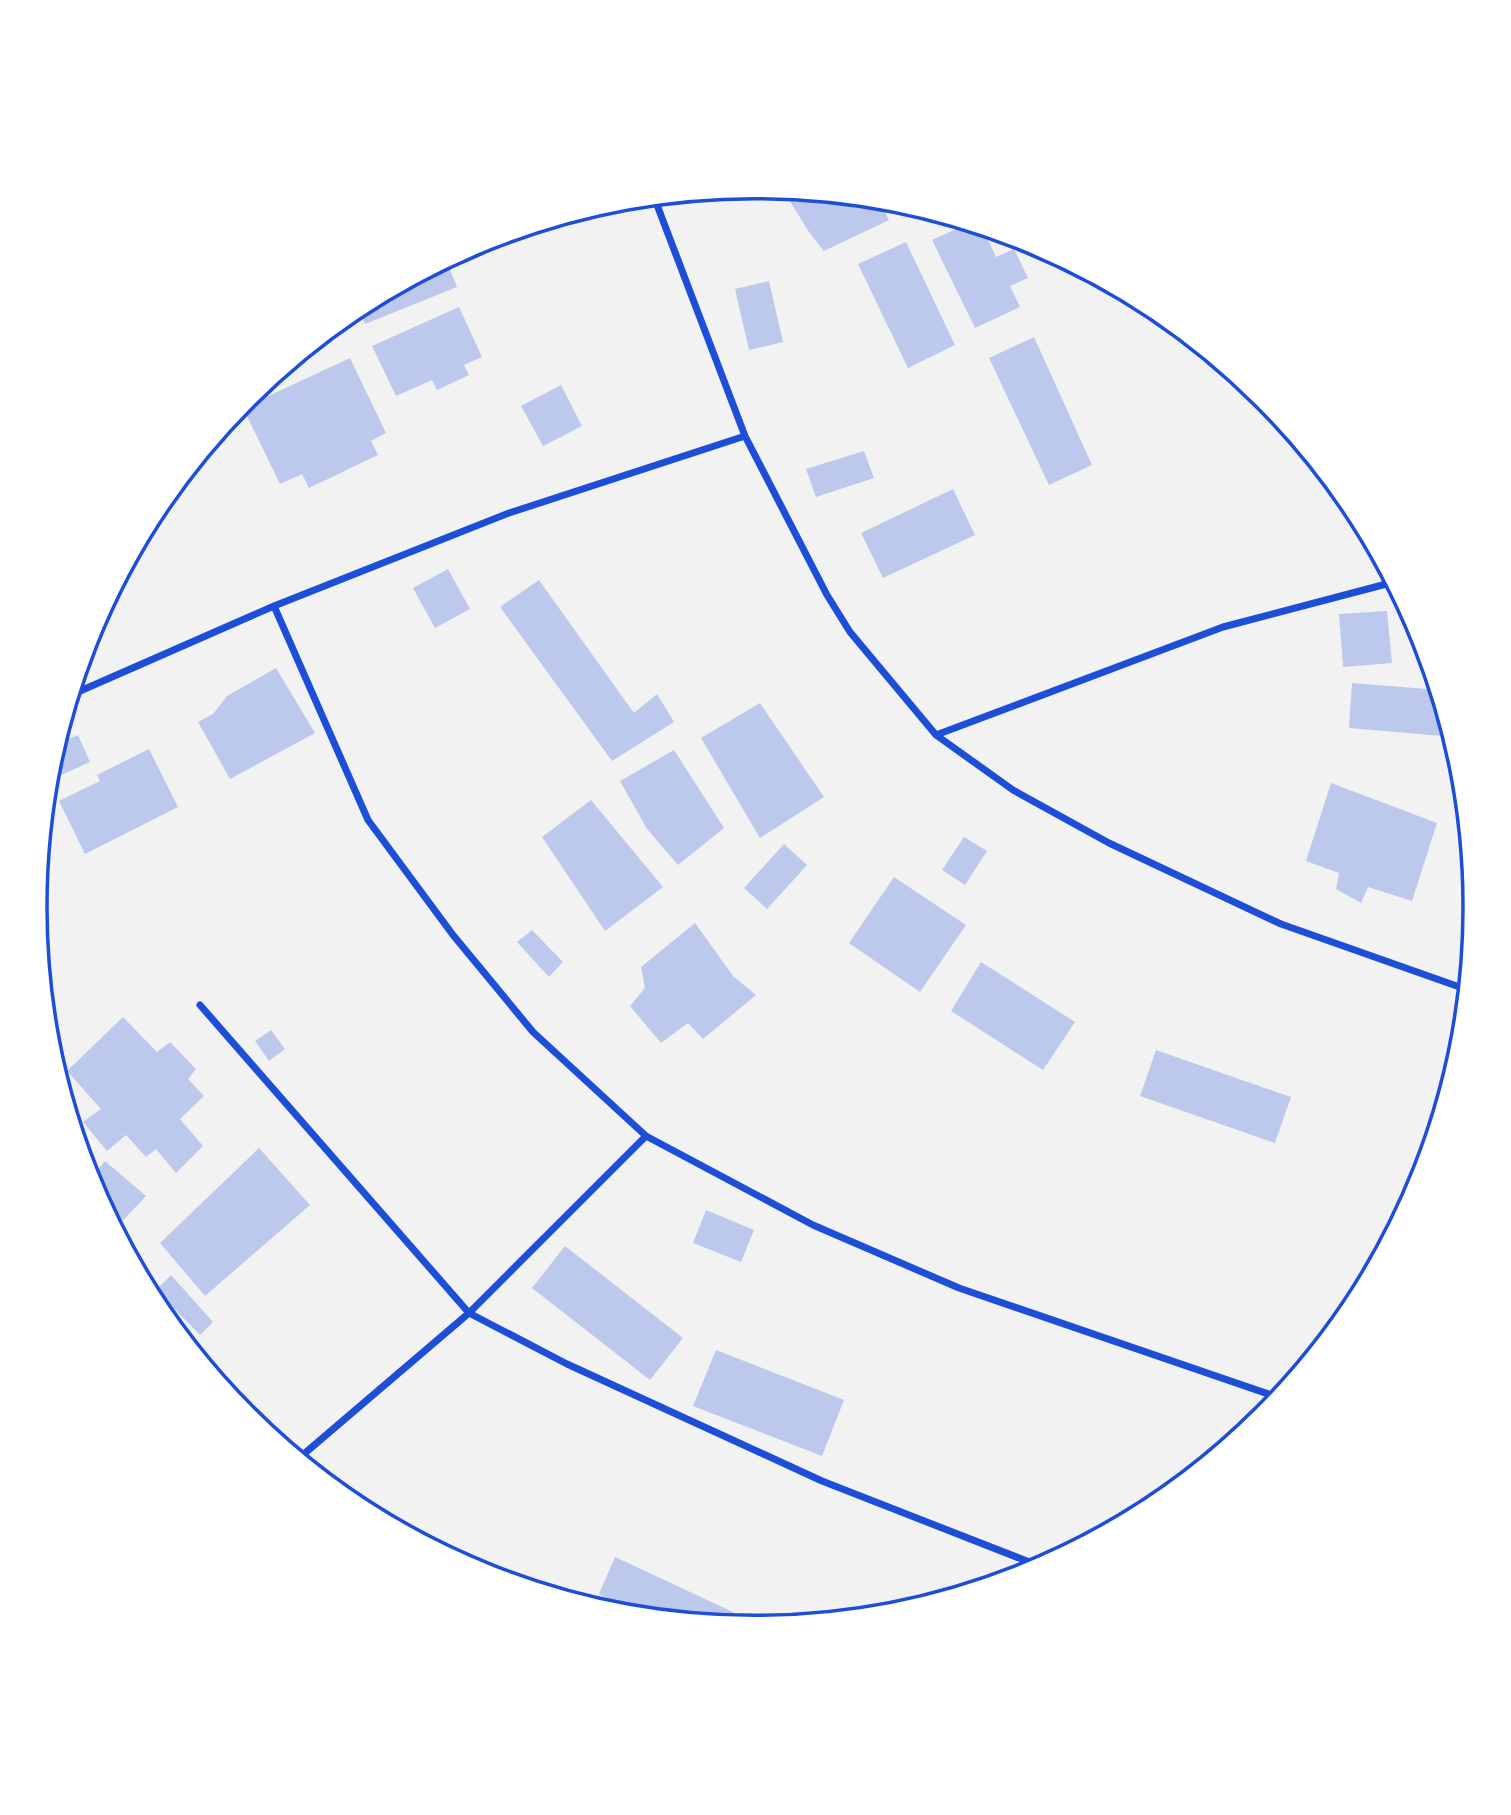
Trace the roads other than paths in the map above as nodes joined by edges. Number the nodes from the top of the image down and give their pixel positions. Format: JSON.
{"nodes":[{"id":1,"x":657,"y":206,"type":"edge"},
{"id":2,"x":745,"y":436,"type":"junction"},
{"id":3,"x":1386,"y":584,"type":"edge"},
{"id":4,"x":274,"y":606,"type":"junction"},
{"id":5,"x":82,"y":690,"type":"edge"},
{"id":6,"x":936,"y":736,"type":"junction"},
{"id":7,"x":1459,"y":987,"type":"edge"},
{"id":8,"x":200,"y":1005,"type":"dead end"},
{"id":9,"x":646,"y":1136,"type":"junction"},
{"id":10,"x":469,"y":1313,"type":"junction"},
{"id":11,"x":1269,"y":1394,"type":"edge"},
{"id":12,"x":305,"y":1453,"type":"edge"},
{"id":13,"x":1028,"y":1562,"type":"edge"}],
"edges":[{"from":1,"to":2,"type":"street"},
{"from":2,"to":4,"type":"street"},
{"from":2,"to":6,"type":"street"},
{"from":3,"to":6,"type":"street"},
{"from":4,"to":5,"type":"street"},
{"from":4,"to":9,"type":"street"},
{"from":6,"to":7,"type":"street"},
{"from":8,"to":10,"type":"street"},
{"from":9,"to":10,"type":"street"},
{"from":9,"to":11,"type":"street"},
{"from":10,"to":12,"type":"street"},
{"from":10,"to":13,"type":"street"}]}
